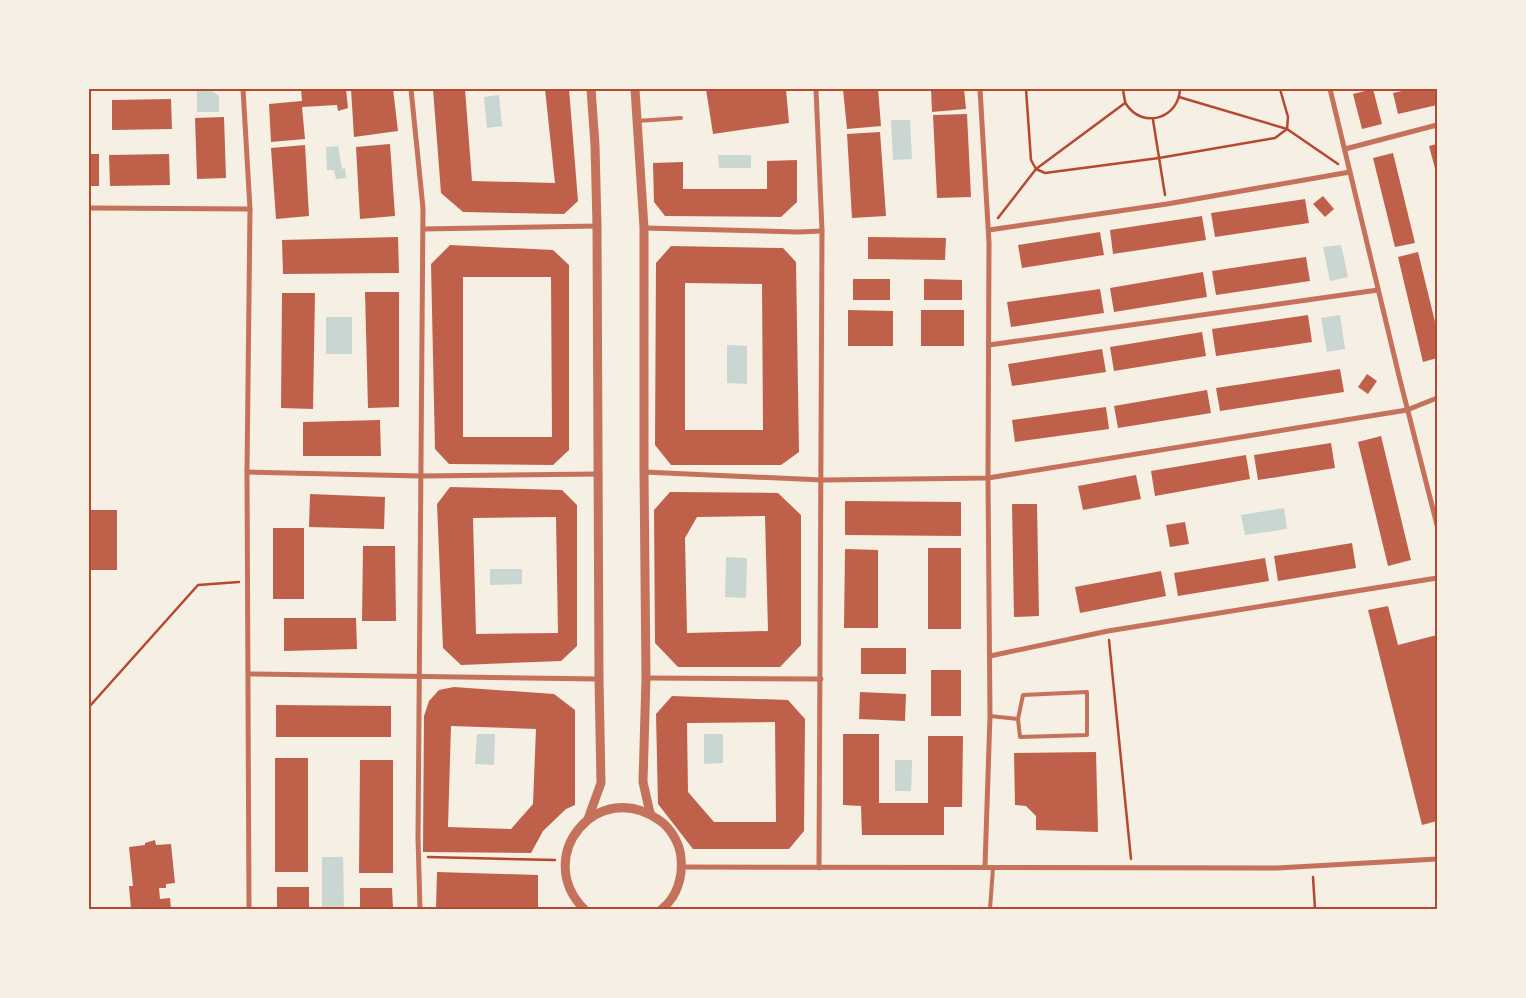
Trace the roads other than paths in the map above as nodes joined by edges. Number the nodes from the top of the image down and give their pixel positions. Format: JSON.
{"nodes":[{"id":1,"x":243,"y":89,"type":"edge"},
{"id":2,"x":411,"y":89,"type":"edge"},
{"id":3,"x":591,"y":89,"type":"edge"},
{"id":4,"x":635,"y":89,"type":"edge"},
{"id":5,"x":816,"y":89,"type":"edge"},
{"id":6,"x":980,"y":89,"type":"edge"},
{"id":7,"x":1330,"y":89,"type":"edge"},
{"id":8,"x":682,"y":118,"type":"dead end"},
{"id":9,"x":637,"y":121,"type":"junction"},
{"id":10,"x":1437,"y":125,"type":"edge"},
{"id":11,"x":1345,"y":149,"type":"junction"},
{"id":12,"x":1350,"y":172,"type":"junction"},
{"id":13,"x":89,"y":208,"type":"edge"},
{"id":14,"x":250,"y":209,"type":"junction"},
{"id":15,"x":597,"y":226,"type":"junction"},
{"id":16,"x":644,"y":228,"type":"junction"},
{"id":17,"x":423,"y":229,"type":"junction"},
{"id":18,"x":988,"y":230,"type":"junction"},
{"id":19,"x":822,"y":231,"type":"junction"},
{"id":20,"x":1378,"y":290,"type":"junction"},
{"id":21,"x":989,"y":346,"type":"junction"},
{"id":22,"x":1437,"y":398,"type":"edge"},
{"id":23,"x":1407,"y":410,"type":"junction"},
{"id":24,"x":247,"y":472,"type":"junction"},
{"id":25,"x":644,"y":472,"type":"junction"},
{"id":26,"x":597,"y":474,"type":"junction"},
{"id":27,"x":421,"y":476,"type":"junction"},
{"id":28,"x":988,"y":478,"type":"junction"},
{"id":29,"x":822,"y":480,"type":"junction"},
{"id":30,"x":1437,"y":525,"type":"edge"},
{"id":31,"x":1437,"y":578,"type":"edge"},
{"id":32,"x":990,"y":656,"type":"junction"},
{"id":33,"x":249,"y":674,"type":"junction"},
{"id":34,"x":420,"y":677,"type":"junction"},
{"id":35,"x":646,"y":678,"type":"junction"},
{"id":36,"x":599,"y":679,"type":"junction"},
{"id":37,"x":821,"y":679,"type":"junction"},
{"id":38,"x":990,"y":716,"type":"junction"},
{"id":39,"x":1018,"y":718,"type":"junction"},
{"id":40,"x":650,"y":814,"type":"junction"},
{"id":41,"x":588,"y":819,"type":"junction"},
{"id":42,"x":1437,"y":859,"type":"edge"},
{"id":43,"x":985,"y":866,"type":"junction"},
{"id":44,"x":682,"y":867,"type":"junction"},
{"id":45,"x":819,"y":868,"type":"junction"},
{"id":46,"x":993,"y":868,"type":"junction"},
{"id":47,"x":991,"y":897,"type":"junction"},
{"id":48,"x":248,"y":909,"type":"edge"},
{"id":49,"x":420,"y":909,"type":"edge"},
{"id":50,"x":583,"y":909,"type":"edge"},
{"id":51,"x":662,"y":909,"type":"edge"},
{"id":52,"x":990,"y":909,"type":"edge"},
{"id":53,"x":994,"y":909,"type":"edge"}],
"edges":[{"from":1,"to":14,"type":"street"},
{"from":2,"to":17,"type":"street"},
{"from":3,"to":15,"type":"street"},
{"from":4,"to":9,"type":"street"},
{"from":5,"to":19,"type":"street"},
{"from":6,"to":18,"type":"street"},
{"from":7,"to":11,"type":"street"},
{"from":8,"to":9,"type":"lane"},
{"from":9,"to":16,"type":"street"},
{"from":10,"to":11,"type":"street"},
{"from":11,"to":12,"type":"street"},
{"from":12,"to":18,"type":"street"},
{"from":12,"to":20,"type":"street"},
{"from":13,"to":14,"type":"street"},
{"from":14,"to":24,"type":"street"},
{"from":15,"to":17,"type":"street"},
{"from":15,"to":26,"type":"street"},
{"from":16,"to":19,"type":"street"},
{"from":16,"to":25,"type":"street"},
{"from":17,"to":27,"type":"street"},
{"from":18,"to":21,"type":"street"},
{"from":19,"to":29,"type":"street"},
{"from":20,"to":21,"type":"street"},
{"from":20,"to":23,"type":"street"},
{"from":21,"to":28,"type":"street"},
{"from":22,"to":23,"type":"street"},
{"from":23,"to":28,"type":"street"},
{"from":23,"to":30,"type":"street"},
{"from":24,"to":27,"type":"street"},
{"from":24,"to":33,"type":"street"},
{"from":25,"to":29,"type":"street"},
{"from":25,"to":35,"type":"street"},
{"from":26,"to":27,"type":"street"},
{"from":26,"to":36,"type":"street"},
{"from":27,"to":34,"type":"street"},
{"from":28,"to":29,"type":"street"},
{"from":28,"to":32,"type":"street"},
{"from":29,"to":37,"type":"street"},
{"from":31,"to":32,"type":"street"},
{"from":32,"to":38,"type":"street"},
{"from":33,"to":34,"type":"street"},
{"from":33,"to":48,"type":"street"},
{"from":34,"to":36,"type":"street"},
{"from":34,"to":49,"type":"street"},
{"from":35,"to":37,"type":"street"},
{"from":35,"to":40,"type":"street"},
{"from":36,"to":41,"type":"street"},
{"from":37,"to":45,"type":"street"},
{"from":38,"to":39,"type":"lane"},
{"from":38,"to":43,"type":"street"},
{"from":39,"to":39,"type":"lane"},
{"from":40,"to":41,"type":"street"},
{"from":40,"to":44,"type":"street"},
{"from":41,"to":50,"type":"street"},
{"from":42,"to":46,"type":"street"},
{"from":43,"to":45,"type":"street"},
{"from":43,"to":46,"type":"street"},
{"from":44,"to":45,"type":"street"},
{"from":44,"to":51,"type":"street"},
{"from":46,"to":47,"type":"lane"},
{"from":47,"to":52,"type":"lane"},
{"from":47,"to":53,"type":"lane"}]}
